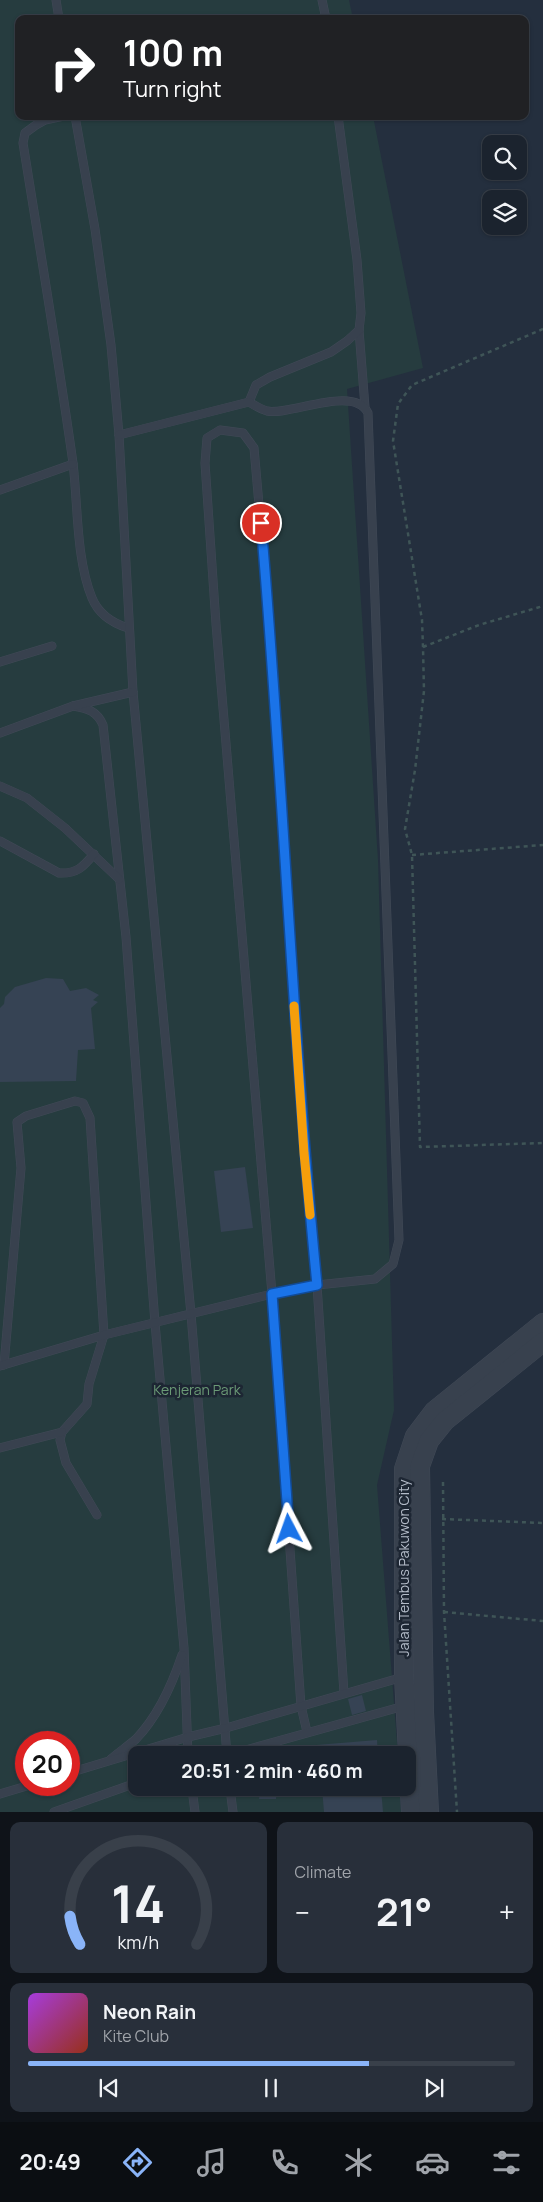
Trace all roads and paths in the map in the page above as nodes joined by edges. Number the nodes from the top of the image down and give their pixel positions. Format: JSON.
{"nodes":[{"id":1,"x":56,"y":0,"type":"edge"},
{"id":2,"x":322,"y":0,"type":"edge"},
{"id":3,"x":58,"y":15,"type":"edge"},
{"id":4,"x":325,"y":15,"type":"edge"},
{"id":5,"x":52,"y":120,"type":"edge"},
{"id":6,"x":76,"y":120,"type":"edge"},
{"id":7,"x":339,"y":120,"type":"edge"},
{"id":8,"x":543,"y":329,"type":"edge"},
{"id":9,"x":359,"y":330,"type":"junction"},
{"id":10,"x":249,"y":402,"type":"junction"},
{"id":11,"x":365,"y":407,"type":"junction"},
{"id":12,"x":118,"y":435,"type":"junction"},
{"id":13,"x":73,"y":464,"type":"junction"},
{"id":14,"x":0,"y":490,"type":"edge"},
{"id":15,"x":543,"y":606,"type":"edge"},
{"id":16,"x":128,"y":628,"type":"junction"},
{"id":17,"x":52,"y":646,"type":"dead end"},
{"id":18,"x":423,"y":647,"type":"junction"},
{"id":19,"x":0,"y":662,"type":"edge"},
{"id":20,"x":133,"y":692,"type":"junction"},
{"id":21,"x":73,"y":706,"type":"junction"},
{"id":22,"x":0,"y":734,"type":"edge"},
{"id":23,"x":0,"y":786,"type":"edge"},
{"id":24,"x":0,"y":841,"type":"edge"},
{"id":25,"x":543,"y":845,"type":"edge"},
{"id":26,"x":94,"y":854,"type":"junction"},
{"id":27,"x":412,"y":856,"type":"junction"},
{"id":28,"x":120,"y":879,"type":"junction"},
{"id":29,"x":543,"y":1143,"type":"edge"},
{"id":30,"x":317,"y":1285,"type":"junction"},
{"id":31,"x":272,"y":1294,"type":"junction"},
{"id":32,"x":191,"y":1314,"type":"junction"},
{"id":33,"x":155,"y":1323,"type":"junction"},
{"id":34,"x":543,"y":1324,"type":"edge"},
{"id":35,"x":104,"y":1335,"type":"junction"},
{"id":36,"x":543,"y":1342,"type":"edge"},
{"id":37,"x":2,"y":1365,"type":"edge"},
{"id":38,"x":62,"y":1432,"type":"junction"},
{"id":39,"x":0,"y":1448,"type":"edge"},
{"id":40,"x":443,"y":1482,"type":"dead end"},
{"id":41,"x":97,"y":1515,"type":"dead end"},
{"id":42,"x":442,"y":1519,"type":"junction"},
{"id":43,"x":543,"y":1523,"type":"edge"},
{"id":44,"x":444,"y":1612,"type":"junction"},
{"id":45,"x":543,"y":1621,"type":"edge"},
{"id":46,"x":184,"y":1648,"type":"junction"},
{"id":47,"x":404,"y":1677,"type":"junction"},
{"id":48,"x":344,"y":1693,"type":"junction"},
{"id":49,"x":301,"y":1706,"type":"junction"},
{"id":50,"x":406,"y":1706,"type":"junction"},
{"id":51,"x":226,"y":1728,"type":"junction"},
{"id":52,"x":307,"y":1732,"type":"junction"},
{"id":53,"x":188,"y":1737,"type":"junction"},
{"id":54,"x":188,"y":1746,"type":"edge"},
{"id":55,"x":227,"y":1746,"type":"edge"},
{"id":56,"x":259,"y":1746,"type":"edge"},
{"id":57,"x":108,"y":1762,"type":"junction"},
{"id":58,"x":80,"y":1770,"type":"edge"},
{"id":59,"x":128,"y":1786,"type":"edge"},
{"id":60,"x":15,"y":1790,"type":"edge"},
{"id":61,"x":0,"y":1794,"type":"edge"},
{"id":62,"x":193,"y":1796,"type":"edge"},
{"id":63,"x":231,"y":1796,"type":"edge"},
{"id":64,"x":54,"y":1812,"type":"edge"},
{"id":65,"x":195,"y":1812,"type":"edge"},
{"id":66,"x":233,"y":1812,"type":"edge"},
{"id":67,"x":411,"y":1812,"type":"edge"},
{"id":68,"x":429,"y":1812,"type":"edge"},
{"id":69,"x":457,"y":1812,"type":"edge"}],
"edges":[{"from":1,"to":3,"type":"lane"},
{"from":2,"to":4,"type":"lane"},
{"from":5,"to":13,"type":"lane"},
{"from":6,"to":12,"type":"lane"},
{"from":7,"to":9,"type":"lane"},
{"from":8,"to":18,"type":"path"},
{"from":9,"to":10,"type":"lane"},
{"from":9,"to":11,"type":"lane"},
{"from":10,"to":11,"type":"lane"},
{"from":10,"to":12,"type":"lane"},
{"from":11,"to":30,"type":"lane"},
{"from":12,"to":16,"type":"lane"},
{"from":13,"to":14,"type":"lane"},
{"from":13,"to":16,"type":"lane"},
{"from":15,"to":18,"type":"path"},
{"from":16,"to":20,"type":"lane"},
{"from":17,"to":19,"type":"lane"},
{"from":18,"to":27,"type":"path"},
{"from":20,"to":21,"type":"lane"},
{"from":20,"to":32,"type":"lane"},
{"from":21,"to":22,"type":"lane"},
{"from":21,"to":28,"type":"lane"},
{"from":23,"to":26,"type":"lane"},
{"from":24,"to":26,"type":"lane"},
{"from":25,"to":27,"type":"path"},
{"from":26,"to":28,"type":"lane"},
{"from":27,"to":29,"type":"path"},
{"from":28,"to":33,"type":"lane"},
{"from":30,"to":31,"type":"lane"},
{"from":30,"to":31,"type":"lane"},
{"from":30,"to":48,"type":"lane"},
{"from":31,"to":32,"type":"lane"},
{"from":31,"to":49,"type":"lane"},
{"from":32,"to":33,"type":"lane"},
{"from":32,"to":51,"type":"lane"},
{"from":33,"to":35,"type":"lane"},
{"from":33,"to":46,"type":"lane"},
{"from":34,"to":47,"type":"street","name":"Jalan Tembus Pakuwon City"},
{"from":35,"to":37,"type":"lane"},
{"from":35,"to":37,"type":"lane"},
{"from":35,"to":38,"type":"lane"},
{"from":36,"to":68,"type":"street","name":"Jalan Tembus Pakuwon City"},
{"from":38,"to":39,"type":"lane"},
{"from":38,"to":41,"type":"lane"},
{"from":40,"to":42,"type":"path"},
{"from":42,"to":43,"type":"path"},
{"from":42,"to":44,"type":"path"},
{"from":44,"to":45,"type":"path"},
{"from":44,"to":69,"type":"path"},
{"from":46,"to":53,"type":"lane"},
{"from":46,"to":57,"type":"lane"},
{"from":47,"to":48,"type":"lane"},
{"from":47,"to":50,"type":"street","name":"Jalan Tembus Pakuwon City"},
{"from":48,"to":49,"type":"lane"},
{"from":49,"to":51,"type":"lane"},
{"from":49,"to":52,"type":"lane"},
{"from":50,"to":52,"type":"lane"},
{"from":50,"to":67,"type":"street","name":"Jalan Tembus Pakuwon City"},
{"from":51,"to":53,"type":"lane"},
{"from":51,"to":55,"type":"lane"},
{"from":52,"to":56,"type":"lane"},
{"from":53,"to":54,"type":"lane"},
{"from":53,"to":57,"type":"lane"},
{"from":57,"to":58,"type":"lane"},
{"from":59,"to":64,"type":"lane"},
{"from":60,"to":61,"type":"lane"},
{"from":62,"to":65,"type":"lane"},
{"from":63,"to":66,"type":"lane"}]}
